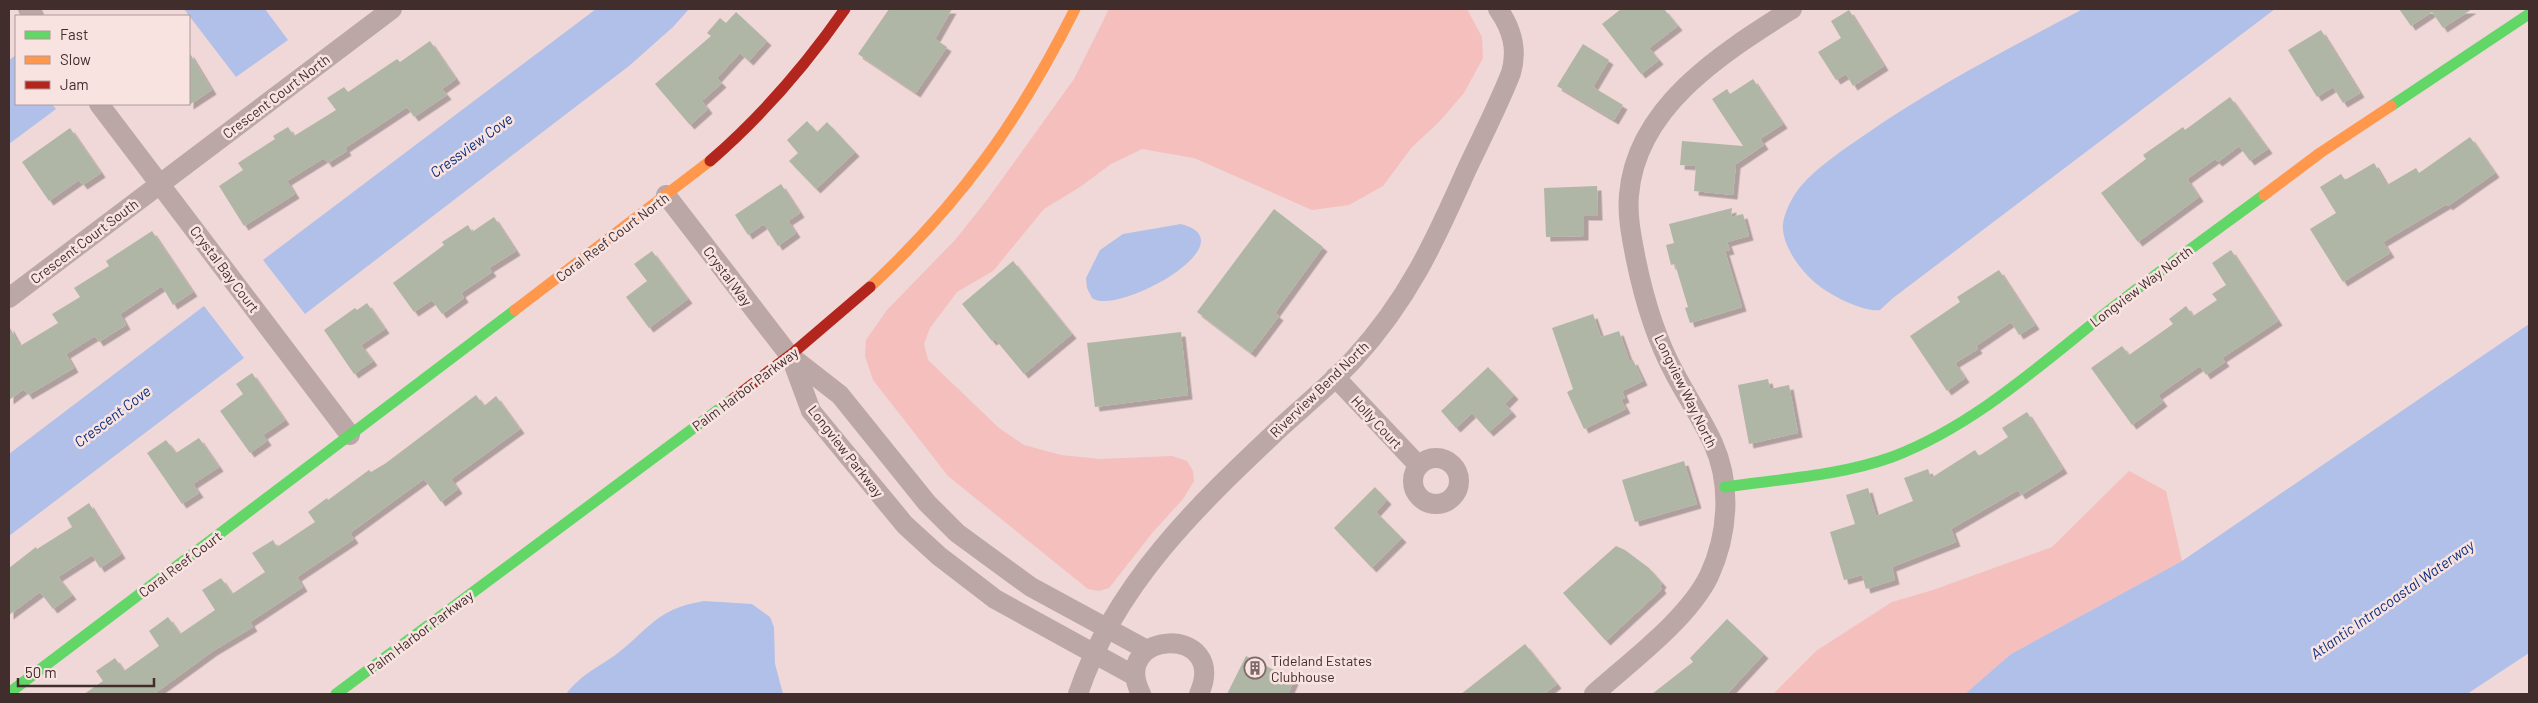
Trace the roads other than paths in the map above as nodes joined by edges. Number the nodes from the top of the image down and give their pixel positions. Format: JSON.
{"nodes":[{"id":1,"x":392,"y":9,"type":"edge"},
{"id":2,"x":845,"y":9,"type":"edge"},
{"id":3,"x":1075,"y":9,"type":"edge"},
{"id":4,"x":1498,"y":9,"type":"edge"},
{"id":5,"x":1792,"y":9,"type":"edge"},
{"id":6,"x":2529,"y":14,"type":"edge"},
{"id":7,"x":101,"y":105,"type":"edge"},
{"id":8,"x":160,"y":184,"type":"junction"},
{"id":9,"x":666,"y":195,"type":"junction"},
{"id":10,"x":9,"y":298,"type":"edge"},
{"id":11,"x":790,"y":356,"type":"junction"},
{"id":12,"x":1335,"y":377,"type":"junction"},
{"id":13,"x":350,"y":435,"type":"junction"},
{"id":14,"x":878,"y":442,"type":"junction"},
{"id":15,"x":852,"y":463,"type":"junction"},
{"id":16,"x":1419,"y":466,"type":"dead end"},
{"id":17,"x":1725,"y":487,"type":"junction"},
{"id":18,"x":1107,"y":628,"type":"junction"},
{"id":19,"x":1147,"y":650,"type":"junction"},
{"id":20,"x":1094,"y":654,"type":"junction"},
{"id":21,"x":1138,"y":685,"type":"edge"},
{"id":22,"x":9,"y":693,"type":"edge"},
{"id":23,"x":336,"y":694,"type":"edge"},
{"id":24,"x":1078,"y":694,"type":"edge"},
{"id":25,"x":1199,"y":694,"type":"edge"},
{"id":26,"x":1594,"y":694,"type":"edge"}],
"edges":[{"from":1,"to":8,"type":"street","name":"Crescent Court North"},
{"from":2,"to":9,"type":"street","name":"Coral Reef Court North"},
{"from":3,"to":11,"type":"street","name":"Palm Harbor Parkway"},
{"from":4,"to":12,"type":"street","name":"Riverview Bend North"},
{"from":5,"to":17,"type":"street","name":"Longview Way North"},
{"from":6,"to":17,"type":"street","name":"Longview Way North"},
{"from":7,"to":8,"type":"street","name":"Crystal Bay Court"},
{"from":8,"to":10,"type":"street","name":"Crescent Court South"},
{"from":8,"to":13,"type":"street","name":"Crystal Bay Court"},
{"from":9,"to":11,"type":"street","name":"Crystal Way"},
{"from":9,"to":13,"type":"street","name":"Coral Reef Court North"},
{"from":11,"to":14,"type":"street","name":"Longview Parkway"},
{"from":11,"to":15,"type":"street","name":"Longview Parkway"},
{"from":11,"to":23,"type":"street","name":"Palm Harbor Parkway"},
{"from":12,"to":16,"type":"street","name":"Holly Court"},
{"from":12,"to":18,"type":"street","name":"Riverview Bend North"},
{"from":13,"to":22,"type":"street","name":"Coral Reef Court"},
{"from":14,"to":15,"type":"street"},
{"from":14,"to":18,"type":"street","name":"Longview Parkway"},
{"from":15,"to":20,"type":"street","name":"Longview Parkway"},
{"from":17,"to":26,"type":"street","name":"Longview Way North"},
{"from":18,"to":19,"type":"street","name":"Longview Parkway"},
{"from":18,"to":20,"type":"street","name":"Riverview Bend North"},
{"from":19,"to":21,"type":"street"},
{"from":19,"to":25,"type":"street"},
{"from":20,"to":21,"type":"street","name":"Longview Parkway"},
{"from":20,"to":24,"type":"street","name":"Riverview Bend North"}]}
